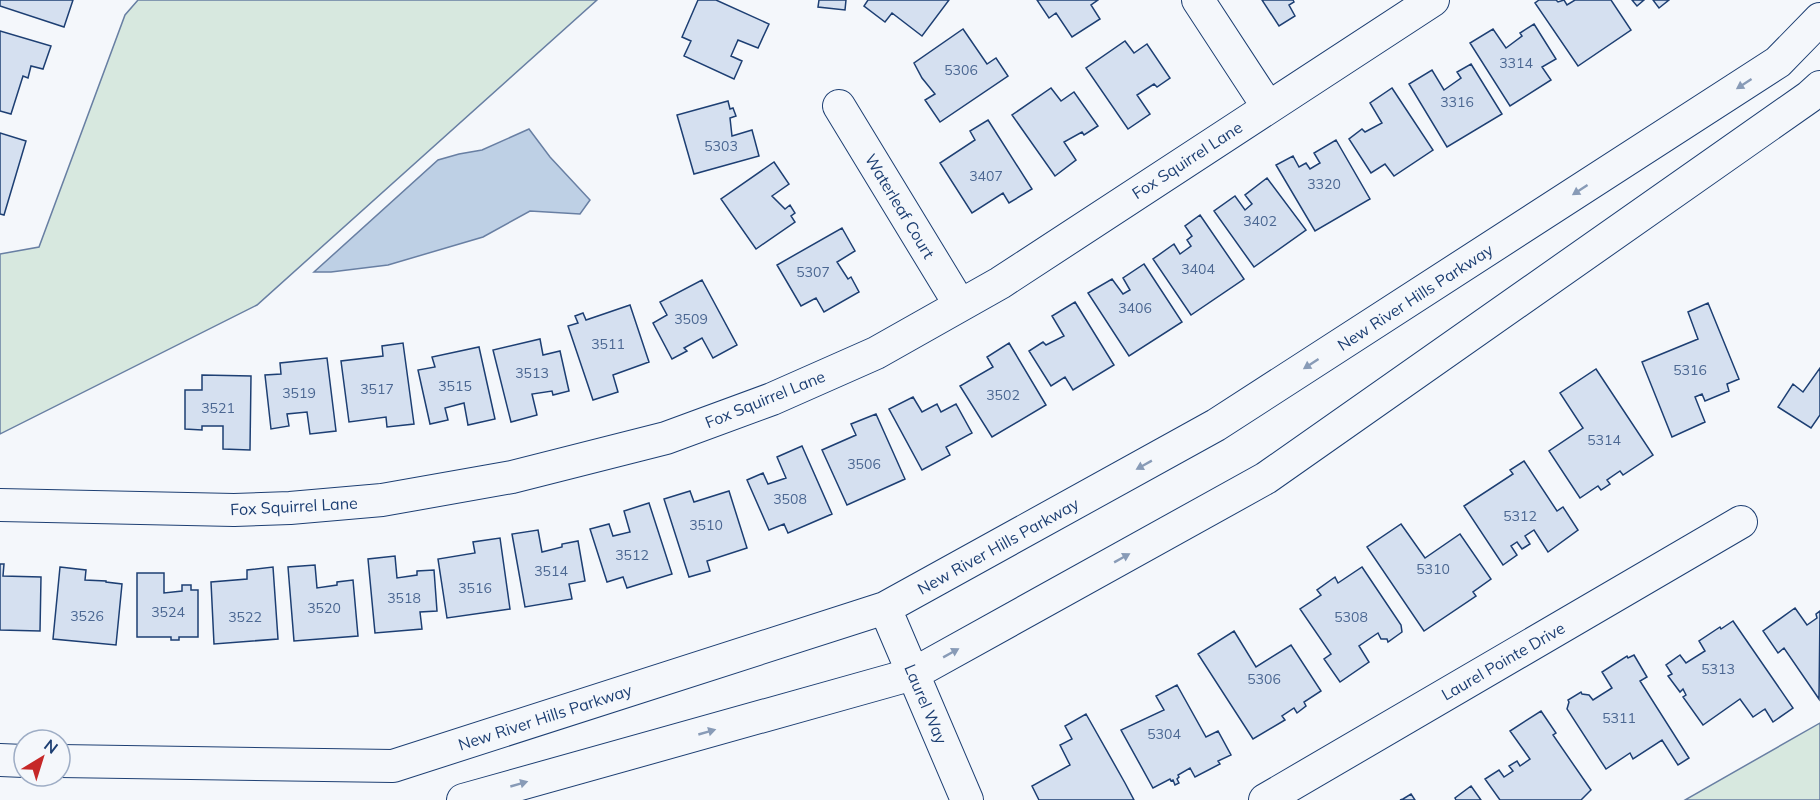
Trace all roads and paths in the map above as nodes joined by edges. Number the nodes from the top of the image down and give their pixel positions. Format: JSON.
{"nodes":[{"id":1,"x":1198,"y":0,"type":"edge"},
{"id":2,"x":1433,"y":0,"type":"edge"},
{"id":3,"x":1820,"y":19,"type":"edge"},
{"id":4,"x":1778,"y":62,"type":"junction"},
{"id":5,"x":1816,"y":98,"type":"edge"},
{"id":6,"x":839,"y":106,"type":"dead end"},
{"id":7,"x":1268,"y":107,"type":"junction"},
{"id":8,"x":960,"y":305,"type":"junction"},
{"id":9,"x":0,"y":505,"type":"edge"},
{"id":10,"x":1741,"y":522,"type":"dead end"},
{"id":11,"x":885,"y":608,"type":"junction"},
{"id":12,"x":913,"y":674,"type":"junction"},
{"id":13,"x":72,"y":761,"type":"edge"},
{"id":14,"x":463,"y":800,"type":"edge"},
{"id":15,"x":967,"y":800,"type":"edge"},
{"id":16,"x":1265,"y":800,"type":"edge"}],
"edges":[{"from":1,"to":7,"type":"street"},
{"from":2,"to":7,"type":"street","name":"Fox Squirrel Lane"},
{"from":3,"to":4,"type":"street","name":"New River Hills Parkway"},
{"from":4,"to":5,"type":"street"},
{"from":4,"to":11,"type":"street","name":"New River Hills Parkway","one_way":true},
{"from":12,"to":5,"type":"street","one_way":true},
{"from":6,"to":8,"type":"street","name":"Waterleaf Court"},
{"from":7,"to":8,"type":"street","name":"Fox Squirrel Lane"},
{"from":8,"to":9,"type":"street","name":"Fox Squirrel Lane"},
{"from":10,"to":16,"type":"street","name":"Laurel Pointe Drive"},
{"from":11,"to":12,"type":"street","name":"Laurel Way"},
{"from":11,"to":13,"type":"street","name":"New River Hills Parkway"},
{"from":14,"to":12,"type":"street","one_way":true},
{"from":12,"to":15,"type":"street","name":"Laurel Way"}]}
